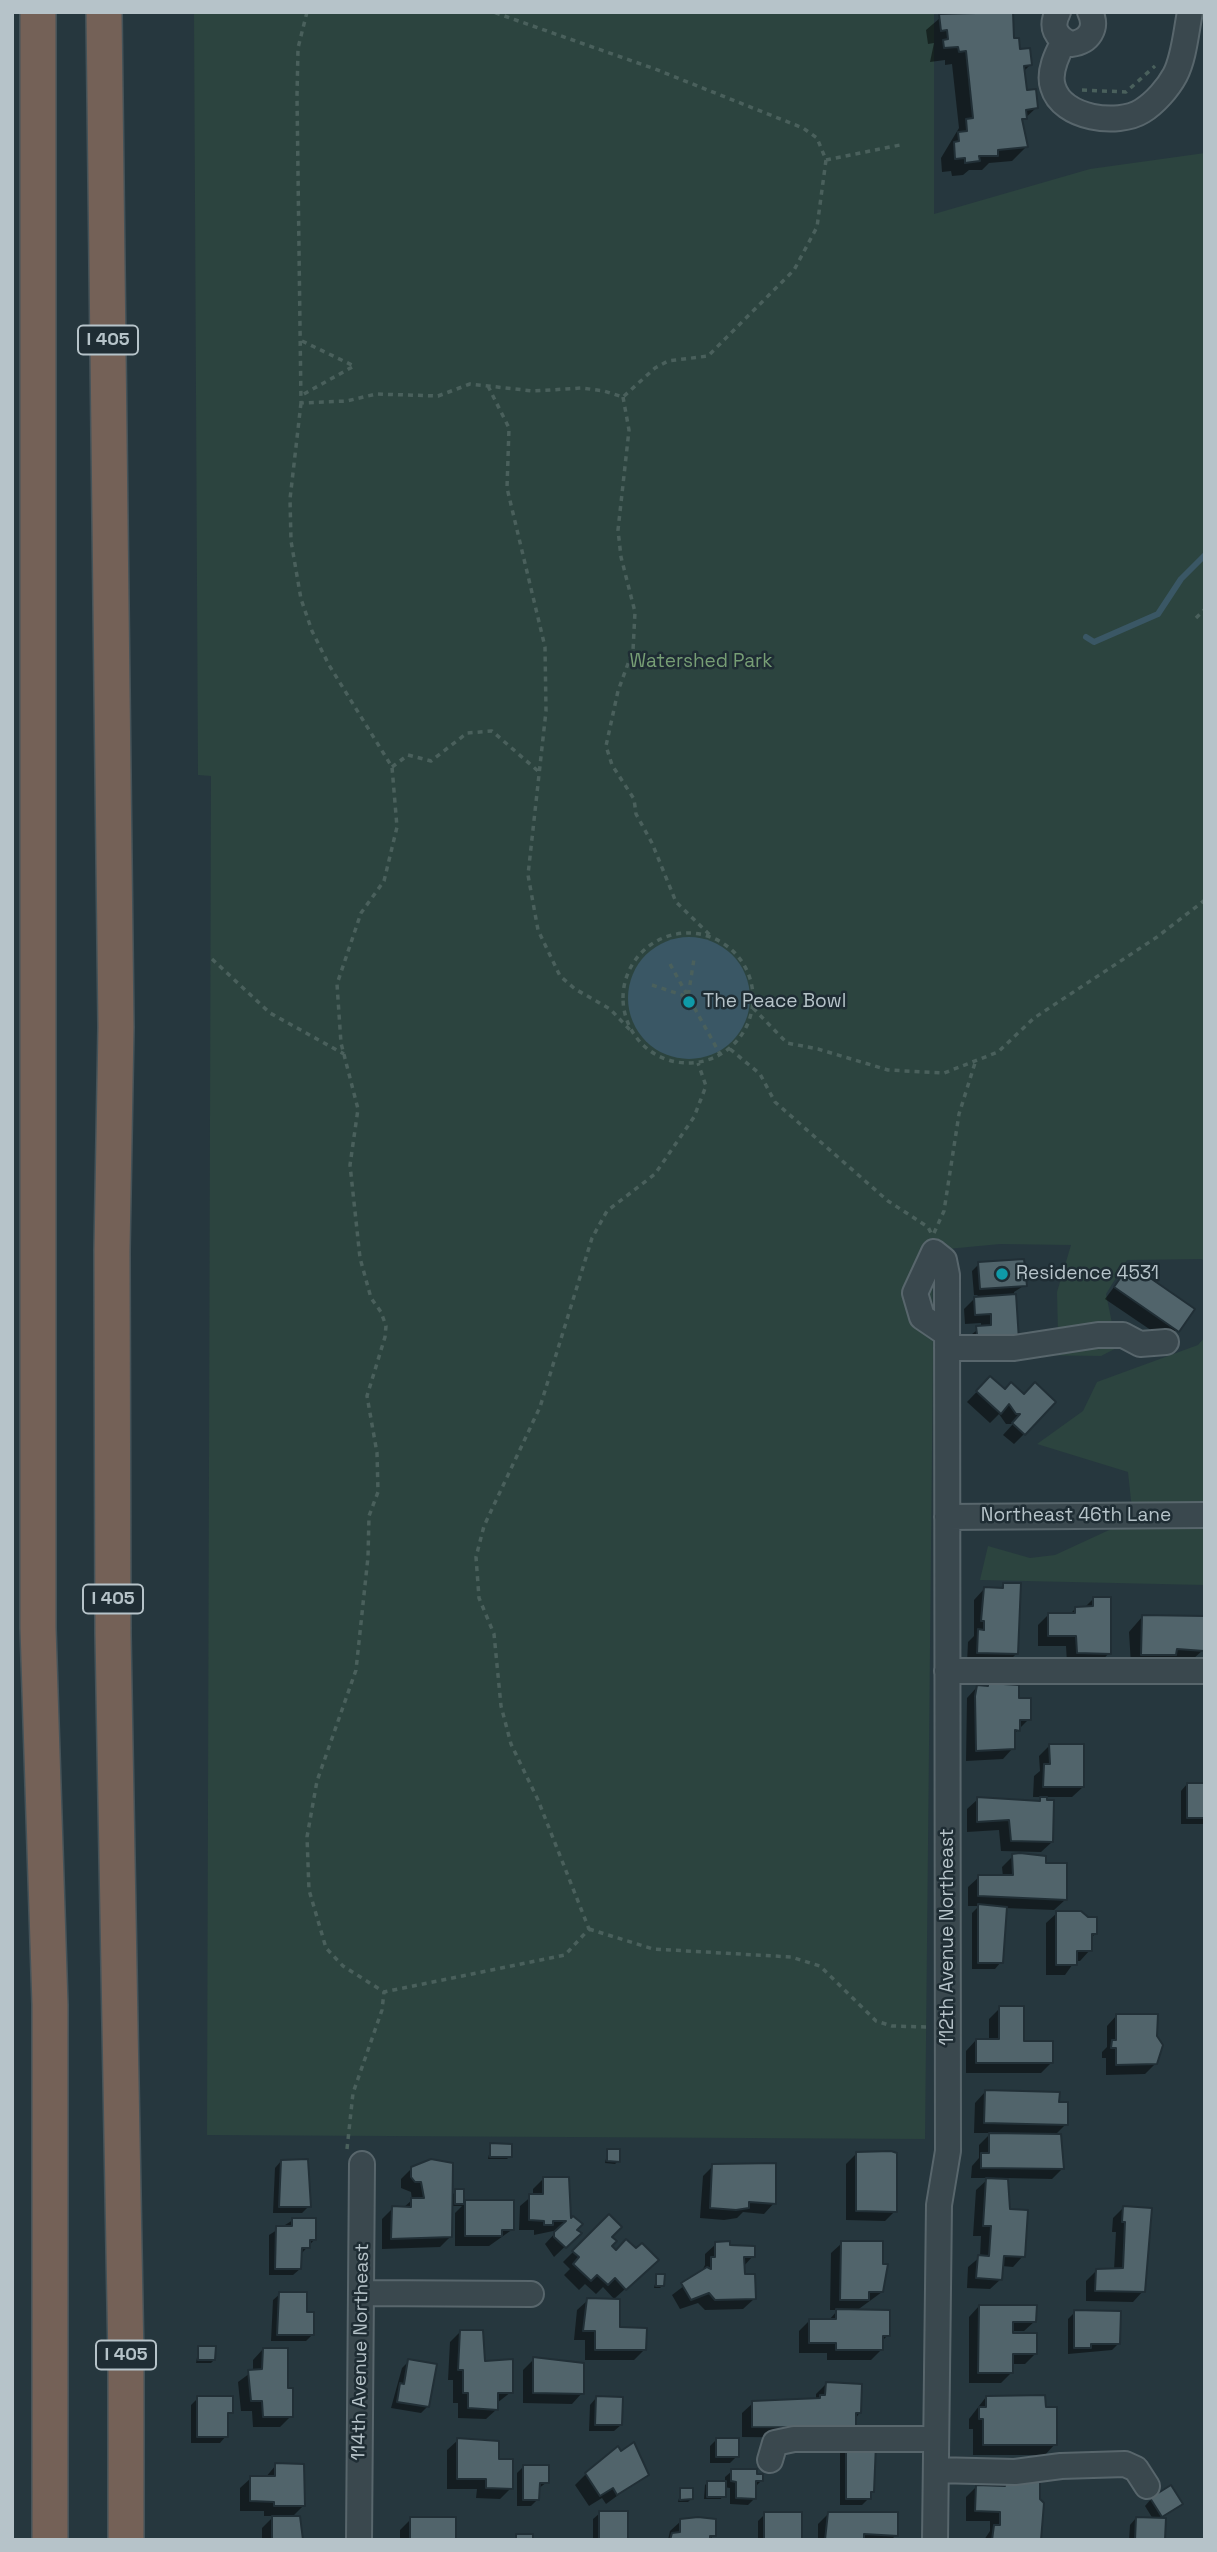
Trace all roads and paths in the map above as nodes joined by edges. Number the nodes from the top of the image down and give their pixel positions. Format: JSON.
{"nodes":[{"id":1,"x":38,"y":12,"type":"edge"},
{"id":2,"x":104,"y":12,"type":"edge"},
{"id":3,"x":307,"y":12,"type":"edge"},
{"id":4,"x":493,"y":12,"type":"edge"},
{"id":5,"x":1058,"y":12,"type":"edge"},
{"id":6,"x":1090,"y":12,"type":"edge"},
{"id":7,"x":1190,"y":12,"type":"edge"},
{"id":8,"x":1064,"y":41,"type":"junction"},
{"id":9,"x":1180,"y":55,"type":"junction"},
{"id":10,"x":1058,"y":95,"type":"junction"},
{"id":11,"x":900,"y":145,"type":"dead end"},
{"id":12,"x":826,"y":160,"type":"junction"},
{"id":13,"x":302,"y":341,"type":"junction"},
{"id":14,"x":487,"y":385,"type":"junction"},
{"id":15,"x":302,"y":395,"type":"junction"},
{"id":16,"x":623,"y":397,"type":"junction"},
{"id":17,"x":301,"y":403,"type":"junction"},
{"id":18,"x":1205,"y":609,"type":"edge"},
{"id":19,"x":1196,"y":618,"type":"dead end"},
{"id":20,"x":392,"y":766,"type":"junction"},
{"id":21,"x":538,"y":771,"type":"junction"},
{"id":22,"x":1205,"y":900,"type":"edge"},
{"id":23,"x":711,"y":936,"type":"junction"},
{"id":24,"x":212,"y":959,"type":"dead end"},
{"id":25,"x":694,"y":959,"type":"dead end"},
{"id":26,"x":670,"y":964,"type":"dead end"},
{"id":27,"x":652,"y":985,"type":"dead end"},
{"id":28,"x":688,"y":998,"type":"junction"},
{"id":29,"x":753,"y":1008,"type":"junction"},
{"id":30,"x":631,"y":1031,"type":"junction"},
{"id":31,"x":730,"y":1049,"type":"junction"},
{"id":32,"x":344,"y":1054,"type":"junction"},
{"id":33,"x":721,"y":1055,"type":"junction"},
{"id":34,"x":698,"y":1063,"type":"junction"},
{"id":35,"x":975,"y":1063,"type":"junction"},
{"id":36,"x":1166,"y":1342,"type":"dead end"},
{"id":37,"x":1205,"y":1515,"type":"edge"},
{"id":38,"x":947,"y":1517,"type":"junction"},
{"id":39,"x":947,"y":1671,"type":"junction"},
{"id":40,"x":1205,"y":1671,"type":"edge"},
{"id":41,"x":589,"y":1929,"type":"junction"},
{"id":42,"x":384,"y":1992,"type":"junction"},
{"id":43,"x":928,"y":2027,"type":"dead end"},
{"id":44,"x":362,"y":2164,"type":"joint"},
{"id":45,"x":362,"y":2293,"type":"junction"},
{"id":46,"x":531,"y":2294,"type":"dead end"},
{"id":47,"x":936,"y":2439,"type":"junction"},
{"id":48,"x":770,"y":2460,"type":"dead end"},
{"id":49,"x":936,"y":2470,"type":"junction"},
{"id":50,"x":1147,"y":2486,"type":"dead end"},
{"id":51,"x":50,"y":2540,"type":"edge"},
{"id":52,"x":126,"y":2540,"type":"edge"},
{"id":53,"x":359,"y":2540,"type":"edge"},
{"id":54,"x":935,"y":2540,"type":"edge"}],
"edges":[{"from":1,"to":51,"type":"highway"},
{"from":2,"to":52,"type":"highway","number":"I 405"},
{"from":3,"to":13,"type":"path"},
{"from":4,"to":12,"type":"path"},
{"from":5,"to":8,"type":"street"},
{"from":6,"to":8,"type":"street"},
{"from":7,"to":9,"type":"street"},
{"from":8,"to":10,"type":"street"},
{"from":9,"to":10,"type":"path"},
{"from":9,"to":10,"type":"street"},
{"from":11,"to":12,"type":"path"},
{"from":12,"to":16,"type":"path"},
{"from":13,"to":15,"type":"path"},
{"from":13,"to":15,"type":"path"},
{"from":14,"to":16,"type":"path"},
{"from":14,"to":17,"type":"path"},
{"from":14,"to":21,"type":"path"},
{"from":15,"to":17,"type":"path"},
{"from":16,"to":23,"type":"path"},
{"from":17,"to":20,"type":"path"},
{"from":18,"to":19,"type":"path"},
{"from":20,"to":21,"type":"path"},
{"from":20,"to":32,"type":"path"},
{"from":21,"to":30,"type":"path"},
{"from":22,"to":35,"type":"path"},
{"from":23,"to":29,"type":"path"},
{"from":23,"to":30,"type":"path"},
{"from":24,"to":32,"type":"path"},
{"from":25,"to":28,"type":"path"},
{"from":26,"to":28,"type":"path"},
{"from":27,"to":28,"type":"path"},
{"from":28,"to":33,"type":"path"},
{"from":29,"to":31,"type":"path"},
{"from":29,"to":35,"type":"path"},
{"from":30,"to":34,"type":"path"},
{"from":31,"to":33,"type":"path"},
{"from":31,"to":35,"type":"path"},
{"from":32,"to":42,"type":"path"},
{"from":33,"to":34,"type":"path"},
{"from":34,"to":41,"type":"path"},
{"from":36,"to":38,"type":"street","name":"112th Avenue Northeast"},
{"from":37,"to":38,"type":"street","name":"Northeast 46th Lane"},
{"from":38,"to":39,"type":"street","name":"112th Avenue Northeast"},
{"from":39,"to":40,"type":"street"},
{"from":39,"to":47,"type":"street","name":"112th Avenue Northeast"},
{"from":41,"to":42,"type":"path"},
{"from":41,"to":43,"type":"path"},
{"from":42,"to":44,"type":"path"},
{"from":44,"to":45,"type":"street","name":"114th Avenue Northeast"},
{"from":45,"to":46,"type":"street"},
{"from":45,"to":53,"type":"street","name":"114th Avenue Northeast"},
{"from":47,"to":48,"type":"street"},
{"from":47,"to":49,"type":"street","name":"112th Avenue Northeast"},
{"from":49,"to":50,"type":"street"},
{"from":49,"to":54,"type":"street","name":"112th Avenue Northeast"}]}
